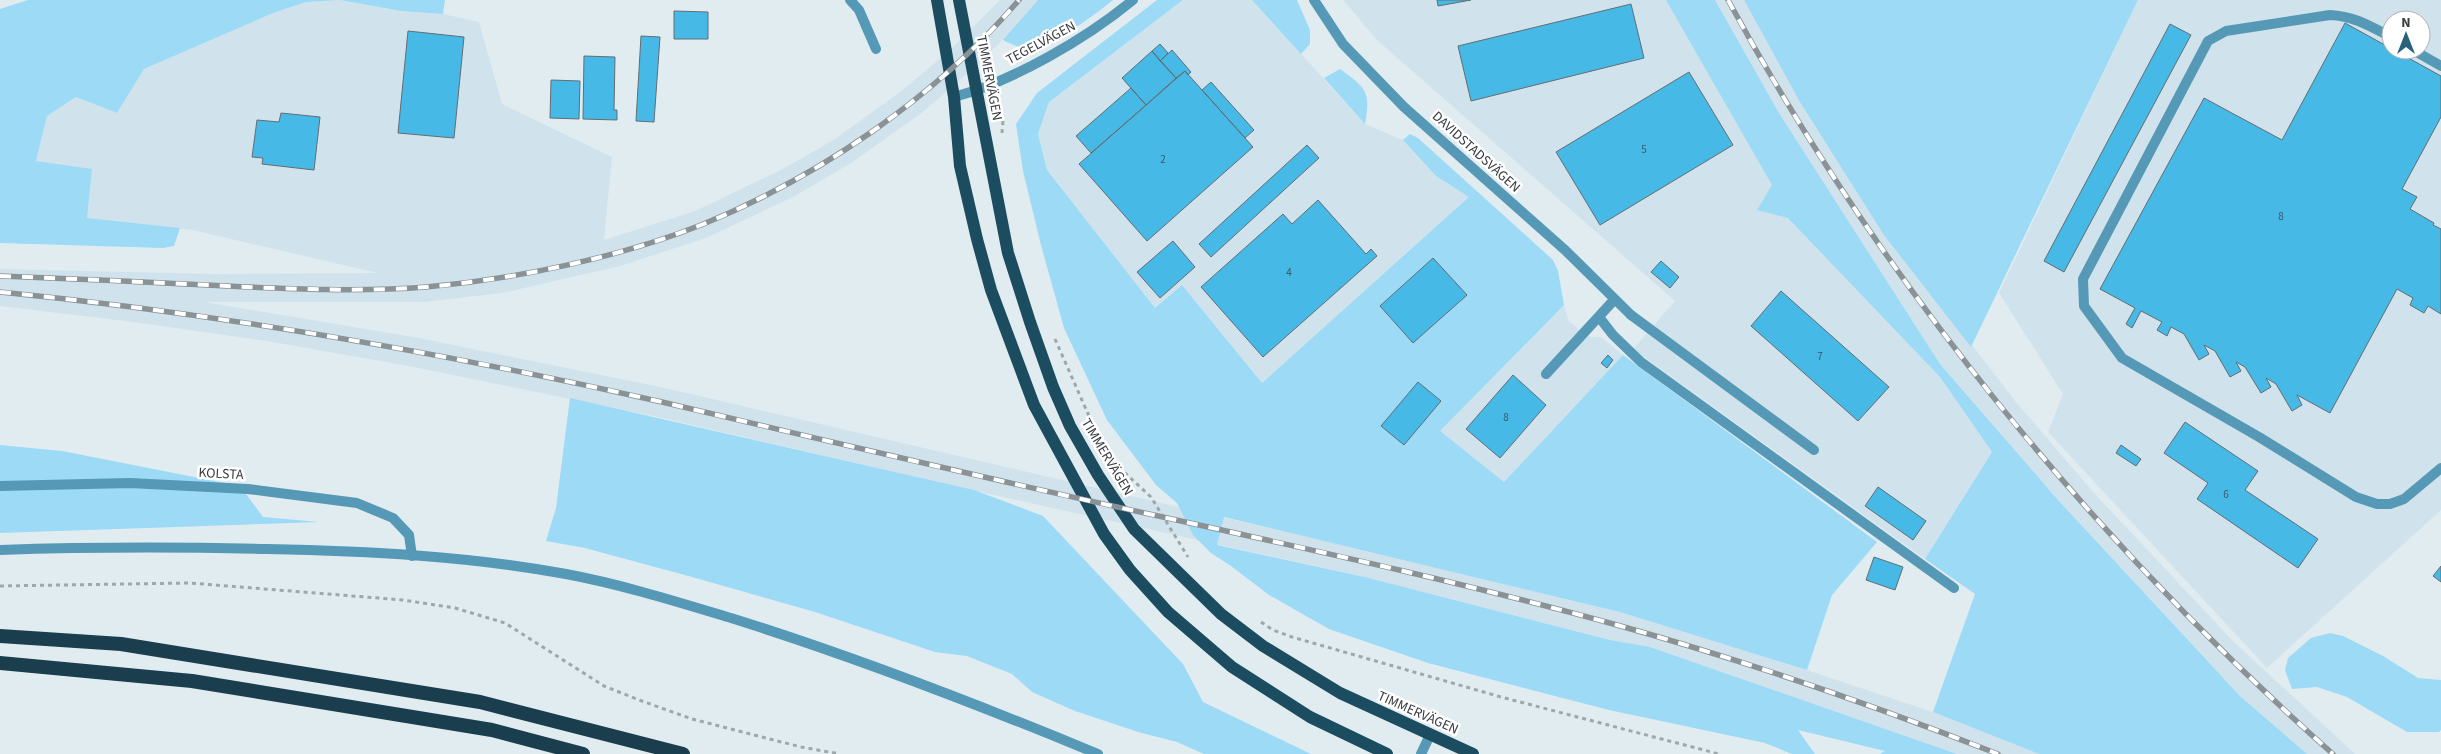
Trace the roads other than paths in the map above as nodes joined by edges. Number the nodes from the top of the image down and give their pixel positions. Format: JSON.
{"nodes":[{"id":1,"x":850,"y":0,"type":"edge"},
{"id":2,"x":937,"y":0,"type":"edge"},
{"id":3,"x":959,"y":0,"type":"edge"},
{"id":4,"x":1133,"y":0,"type":"edge"},
{"id":5,"x":1314,"y":0,"type":"edge"},
{"id":6,"x":2381,"y":32,"type":"edge"},
{"id":7,"x":876,"y":49,"type":"dead end"},
{"id":8,"x":976,"y":91,"type":"junction"},
{"id":9,"x":954,"y":97,"type":"junction"},
{"id":10,"x":1614,"y":300,"type":"junction"},
{"id":11,"x":1599,"y":316,"type":"junction"},
{"id":12,"x":1546,"y":374,"type":"dead end"},
{"id":13,"x":1814,"y":450,"type":"dead end"},
{"id":14,"x":2441,"y":468,"type":"edge"},
{"id":15,"x":0,"y":486,"type":"edge"},
{"id":16,"x":0,"y":550,"type":"edge"},
{"id":17,"x":412,"y":556,"type":"junction"},
{"id":18,"x":1954,"y":588,"type":"dead end"},
{"id":19,"x":0,"y":636,"type":"edge"},
{"id":20,"x":0,"y":663,"type":"edge"},
{"id":21,"x":1430,"y":735,"type":"junction"},
{"id":22,"x":582,"y":754,"type":"edge"},
{"id":23,"x":683,"y":754,"type":"edge"},
{"id":24,"x":1098,"y":754,"type":"edge"},
{"id":25,"x":1387,"y":754,"type":"edge"},
{"id":26,"x":1421,"y":754,"type":"edge"},
{"id":27,"x":1473,"y":754,"type":"edge"}],
"edges":[{"from":1,"to":7,"type":"street"},
{"from":2,"to":9,"type":"main road"},
{"from":3,"to":8,"type":"main road","name":"TIMMERVÄGEN"},
{"from":4,"to":8,"type":"street","name":"TEGELVÄGEN"},
{"from":5,"to":10,"type":"street","name":"DAVIDSTADSVÄGEN"},
{"from":6,"to":14,"type":"street"},
{"from":8,"to":9,"type":"street","name":"TEGELVÄGEN"},
{"from":8,"to":21,"type":"main road","name":"TIMMERVÄGEN"},
{"from":9,"to":25,"type":"main road"},
{"from":10,"to":11,"type":"street"},
{"from":10,"to":13,"type":"street","name":"DAVIDSTADSVÄGEN"},
{"from":11,"to":12,"type":"street"},
{"from":11,"to":18,"type":"street"},
{"from":15,"to":17,"type":"street","name":"KOLSTA"},
{"from":16,"to":17,"type":"street"},
{"from":17,"to":24,"type":"street"},
{"from":19,"to":23,"type":"highway"},
{"from":20,"to":22,"type":"highway"},
{"from":21,"to":26,"type":"street"},
{"from":21,"to":27,"type":"main road","name":"TIMMERVÄGEN"}]}
